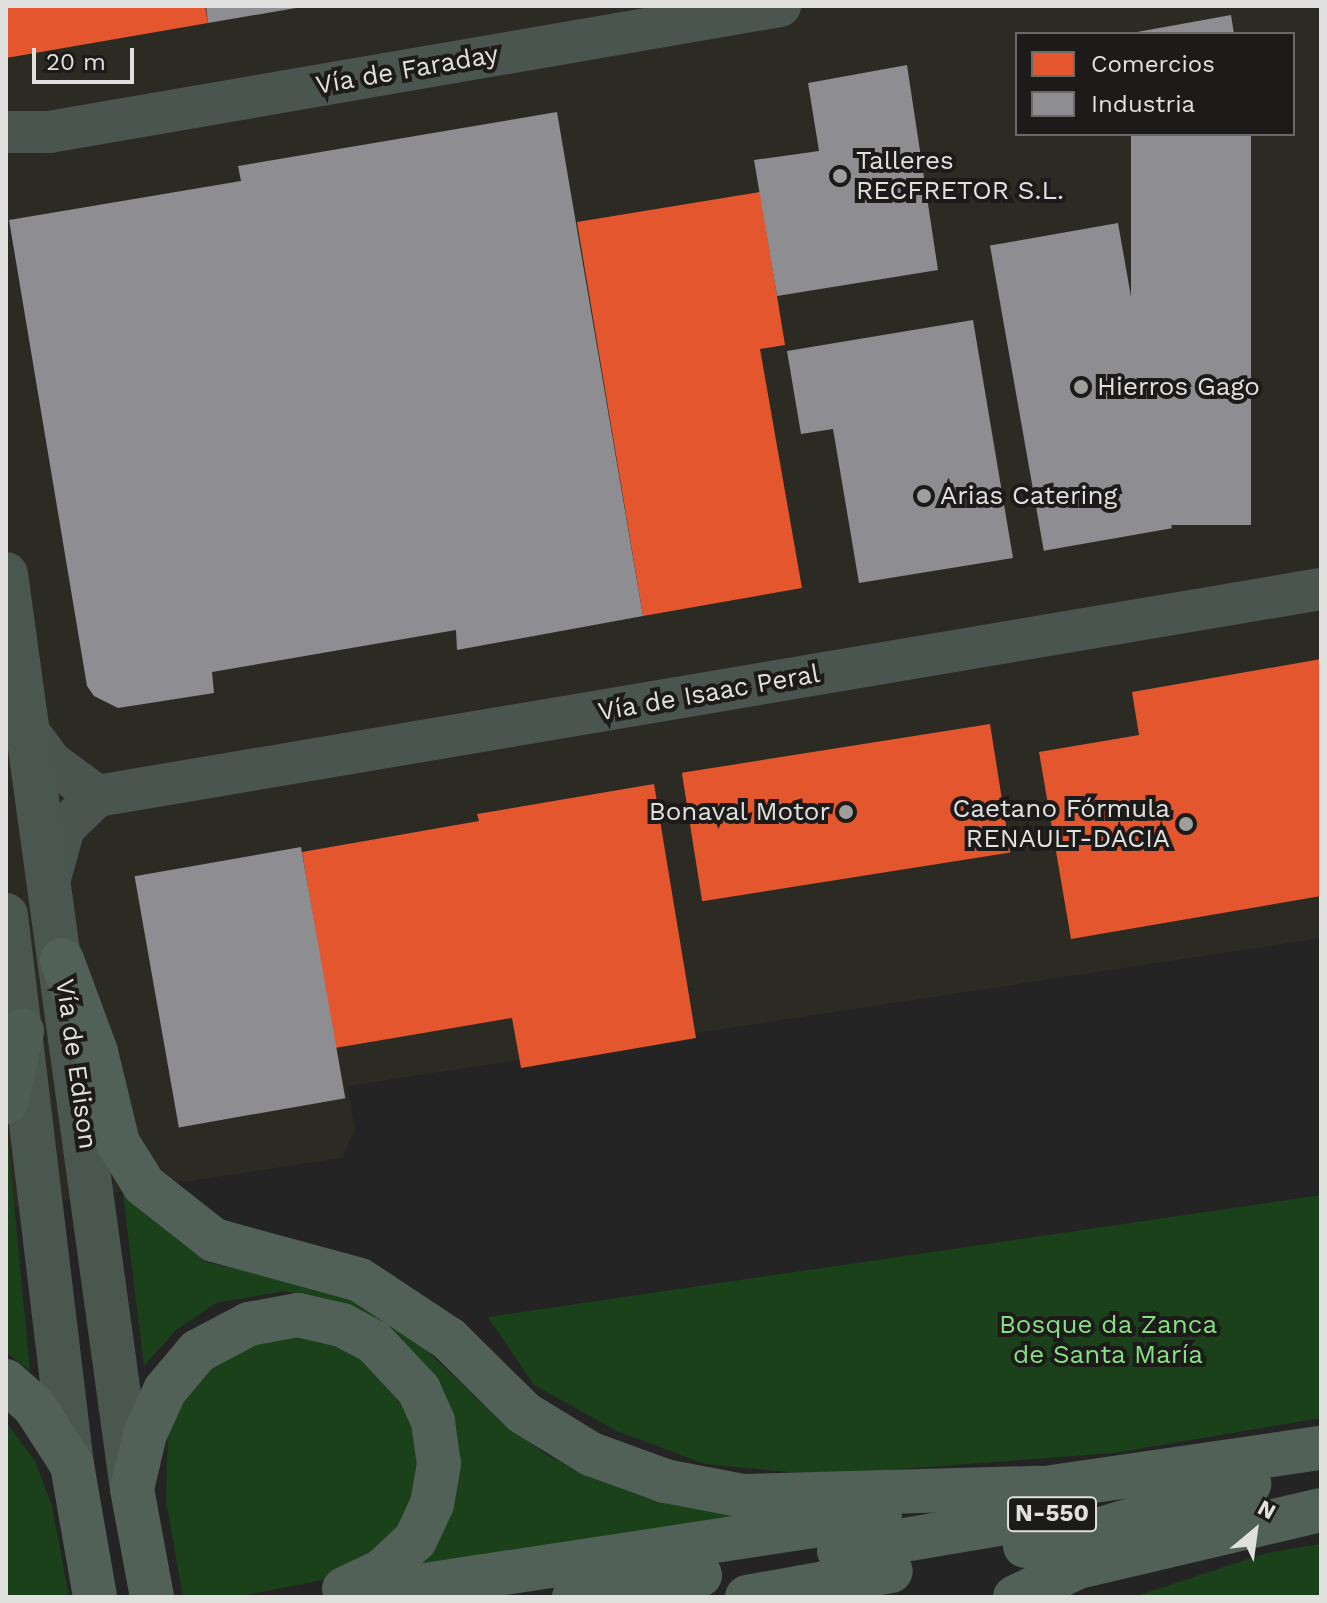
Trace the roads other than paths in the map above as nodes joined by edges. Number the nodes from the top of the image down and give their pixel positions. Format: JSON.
{"nodes":[{"id":1,"x":780,"y":6,"type":"edge"},
{"id":2,"x":15,"y":137,"type":"edge"},
{"id":3,"x":6,"y":574,"type":"edge"},
{"id":4,"x":1321,"y":589,"type":"edge"},
{"id":5,"x":30,"y":734,"type":"junction"},
{"id":6,"x":97,"y":796,"type":"junction"},
{"id":7,"x":49,"y":882,"type":"junction"},
{"id":8,"x":6,"y":915,"type":"edge"},
{"id":9,"x":62,"y":960,"type":"junction"},
{"id":10,"x":22,"y":1031,"type":"junction"},
{"id":11,"x":6,"y":1102,"type":"edge"},
{"id":12,"x":6,"y":1381,"type":"edge"},
{"id":13,"x":1321,"y":1448,"type":"edge"},
{"id":14,"x":72,"y":1465,"type":"junction"},
{"id":15,"x":1321,"y":1467,"type":"edge"},
{"id":16,"x":1249,"y":1484,"type":"junction"},
{"id":17,"x":1038,"y":1488,"type":"junction"},
{"id":18,"x":132,"y":1489,"type":"junction"},
{"id":19,"x":1321,"y":1510,"type":"edge"},
{"id":20,"x":92,"y":1580,"type":"edge"},
{"id":21,"x":152,"y":1597,"type":"edge"},
{"id":22,"x":328,"y":1597,"type":"edge"},
{"id":23,"x":346,"y":1597,"type":"edge"},
{"id":24,"x":574,"y":1597,"type":"edge"},
{"id":25,"x":747,"y":1597,"type":"edge"},
{"id":26,"x":1015,"y":1597,"type":"edge"}],
"edges":[{"from":1,"to":2,"type":"street","name":"Vía de Faraday"},
{"from":3,"to":5,"type":"main road","name":"Vía de Edison"},
{"from":4,"to":6,"type":"street","name":"Vía de Isaac Peral"},
{"from":5,"to":6,"type":"street"},
{"from":5,"to":7,"type":"main road","name":"Vía de Edison"},
{"from":6,"to":7,"type":"street"},
{"from":7,"to":9,"type":"main road","name":"Vía de Edison"},
{"from":8,"to":10,"type":"main road","name":"Vía de Edison"},
{"from":9,"to":17,"type":"highway"},
{"from":9,"to":18,"type":"main road","name":"Vía de Edison"},
{"from":10,"to":11,"type":"main road"},
{"from":10,"to":14,"type":"main road","name":"Vía de Edison"},
{"from":12,"to":14,"type":"highway"},
{"from":13,"to":17,"type":"highway"},
{"from":14,"to":20,"type":"highway","name":"Vía de Edison"},
{"from":15,"to":16,"type":"highway","number":"N-550"},
{"from":16,"to":24,"type":"highway","number":"N-550"},
{"from":16,"to":25,"type":"highway"},
{"from":17,"to":23,"type":"highway"},
{"from":18,"to":21,"type":"highway","name":"Vía de Edison"},
{"from":18,"to":22,"type":"highway"},
{"from":19,"to":26,"type":"highway"}]}
